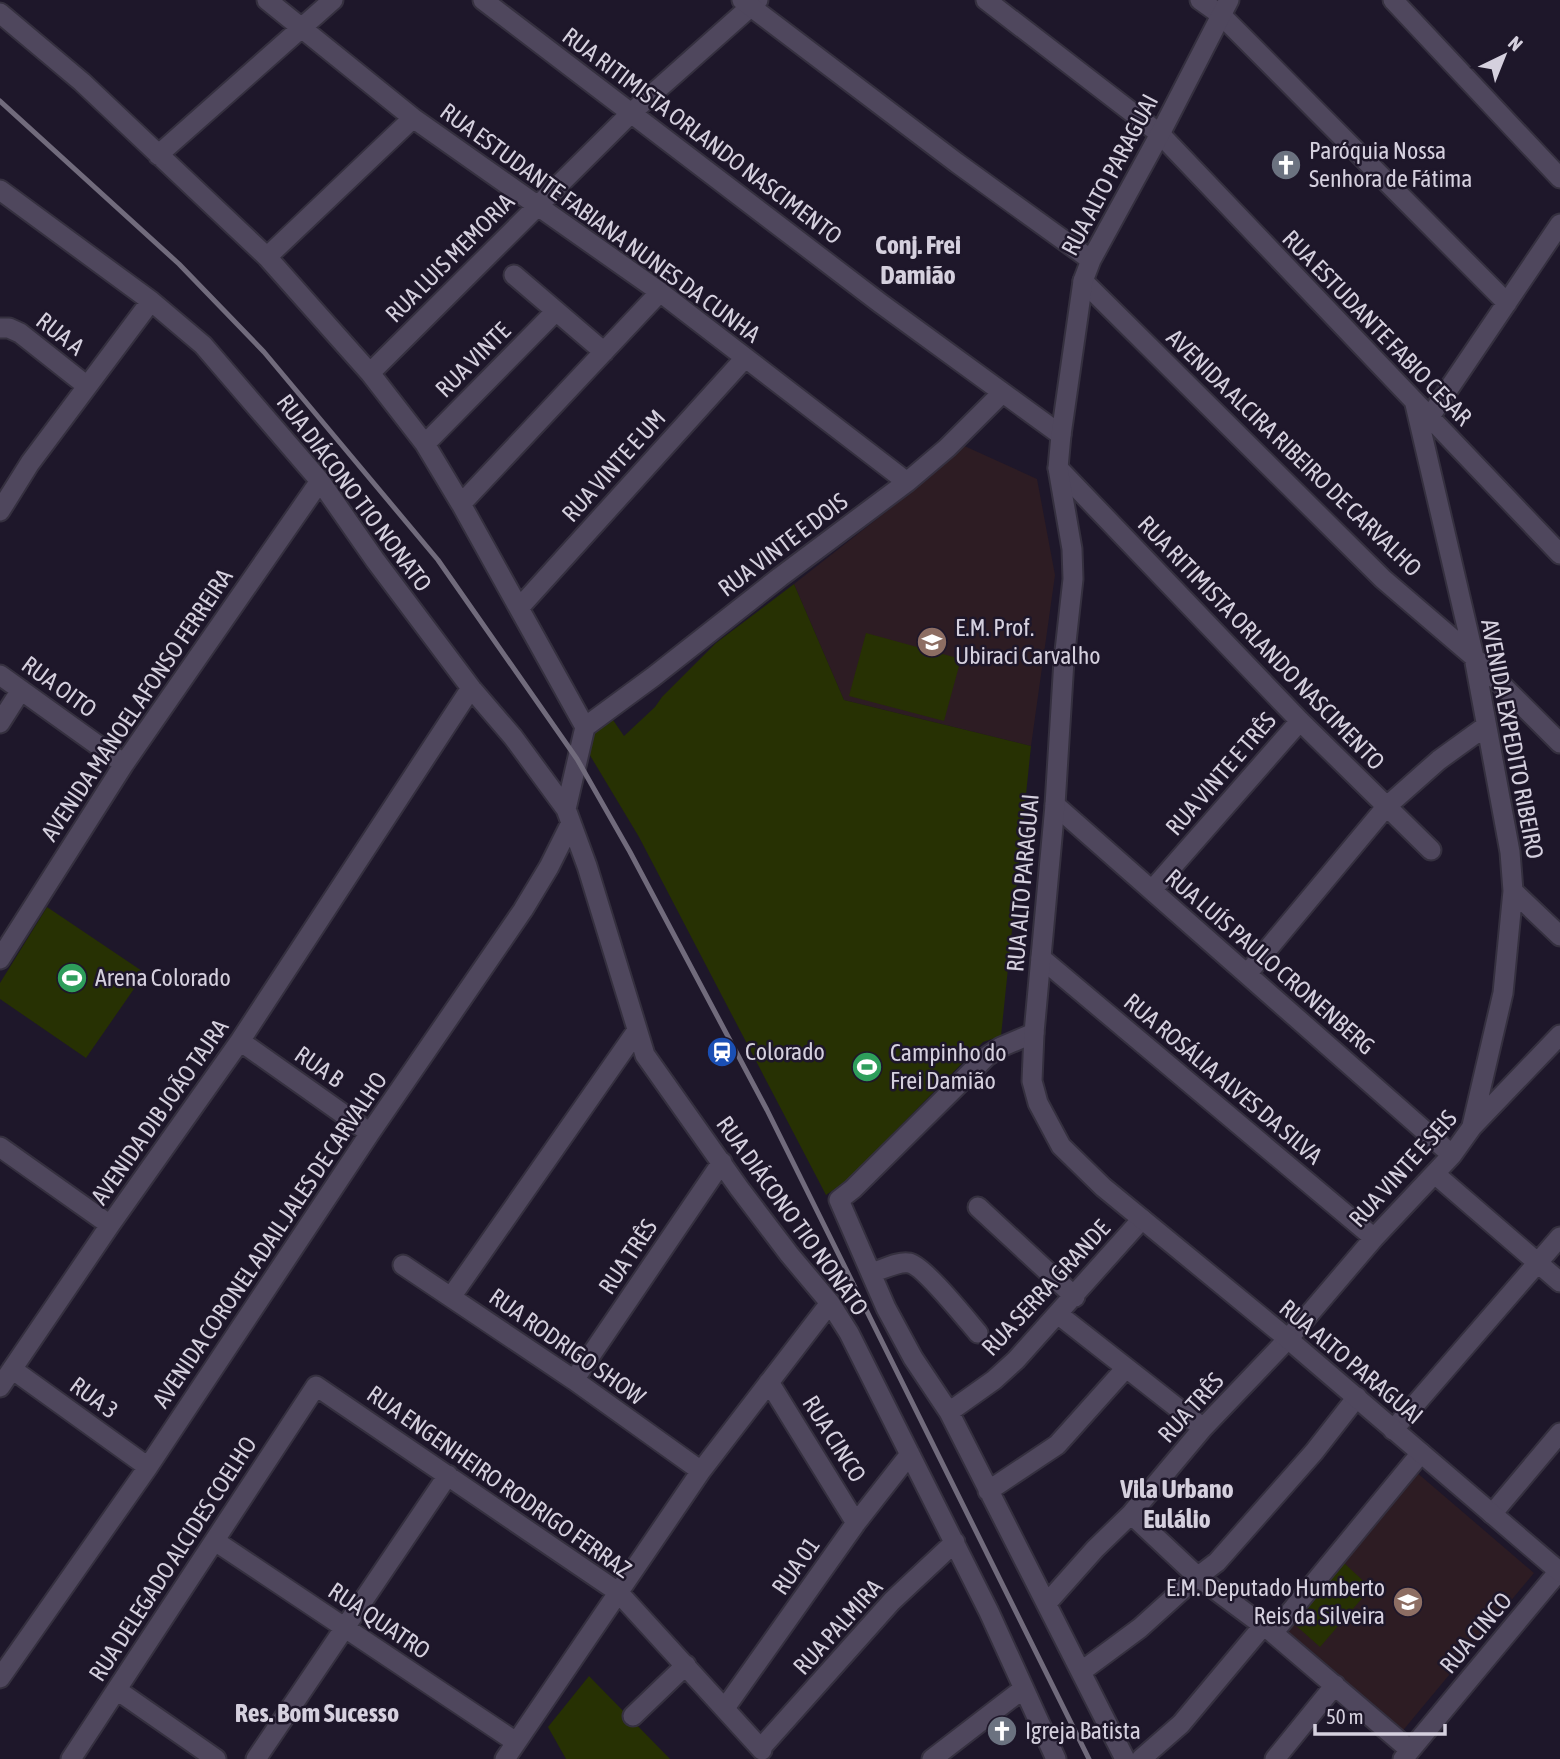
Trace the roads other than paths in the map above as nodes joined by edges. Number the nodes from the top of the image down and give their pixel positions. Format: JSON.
{"nodes":[{"id":1,"x":267,"y":0,"type":"edge"},
{"id":2,"x":333,"y":0,"type":"edge"},
{"id":3,"x":483,"y":0,"type":"edge"},
{"id":4,"x":986,"y":0,"type":"edge"},
{"id":5,"x":1200,"y":0,"type":"edge"},
{"id":6,"x":1393,"y":0,"type":"edge"},
{"id":7,"x":750,"y":2,"type":"edge"},
{"id":8,"x":1225,"y":8,"type":"edge"},
{"id":9,"x":0,"y":13,"type":"edge"},
{"id":10,"x":303,"y":27,"type":"junction"},
{"id":11,"x":630,"y":114,"type":"junction"},
{"id":12,"x":413,"y":118,"type":"junction"},
{"id":13,"x":1160,"y":134,"type":"junction"},
{"id":14,"x":158,"y":155,"type":"junction"},
{"id":15,"x":1560,"y":178,"type":"edge"},
{"id":16,"x":0,"y":190,"type":"edge"},
{"id":17,"x":537,"y":206,"type":"junction"},
{"id":18,"x":1560,"y":224,"type":"edge"},
{"id":19,"x":267,"y":257,"type":"junction"},
{"id":20,"x":1091,"y":260,"type":"junction"},
{"id":21,"x":514,"y":275,"type":"dead end"},
{"id":22,"x":1083,"y":281,"type":"junction"},
{"id":23,"x":660,"y":292,"type":"junction"},
{"id":24,"x":151,"y":301,"type":"junction"},
{"id":25,"x":1507,"y":303,"type":"junction"},
{"id":26,"x":556,"y":311,"type":"junction"},
{"id":27,"x":0,"y":328,"type":"edge"},
{"id":28,"x":604,"y":352,"type":"junction"},
{"id":29,"x":745,"y":358,"type":"junction"},
{"id":30,"x":370,"y":373,"type":"junction"},
{"id":31,"x":87,"y":386,"type":"junction"},
{"id":32,"x":1002,"y":393,"type":"junction"},
{"id":33,"x":1415,"y":403,"type":"junction"},
{"id":34,"x":1429,"y":418,"type":"junction"},
{"id":35,"x":1061,"y":435,"type":"junction"},
{"id":36,"x":425,"y":444,"type":"junction"},
{"id":37,"x":1058,"y":468,"type":"junction"},
{"id":38,"x":320,"y":481,"type":"junction"},
{"id":39,"x":907,"y":482,"type":"junction"},
{"id":40,"x":461,"y":504,"type":"junction"},
{"id":41,"x":0,"y":511,"type":"edge"},
{"id":42,"x":1560,"y":554,"type":"edge"},
{"id":43,"x":519,"y":608,"type":"junction"},
{"id":44,"x":1474,"y":657,"type":"junction"},
{"id":45,"x":0,"y":675,"type":"edge"},
{"id":46,"x":471,"y":688,"type":"junction"},
{"id":47,"x":21,"y":690,"type":"junction"},
{"id":48,"x":1300,"y":721,"type":"junction"},
{"id":49,"x":0,"y":723,"type":"edge"},
{"id":50,"x":1486,"y":726,"type":"junction"},
{"id":51,"x":585,"y":727,"type":"junction"},
{"id":52,"x":1560,"y":743,"type":"edge"},
{"id":53,"x":124,"y":764,"type":"junction"},
{"id":54,"x":1055,"y":806,"type":"junction"},
{"id":55,"x":1386,"y":807,"type":"junction"},
{"id":56,"x":568,"y":816,"type":"junction"},
{"id":57,"x":1431,"y":850,"type":"dead end"},
{"id":58,"x":1152,"y":890,"type":"junction"},
{"id":59,"x":1513,"y":891,"type":"junction"},
{"id":60,"x":1560,"y":936,"type":"edge"},
{"id":61,"x":1041,"y":958,"type":"junction"},
{"id":62,"x":0,"y":959,"type":"edge"},
{"id":63,"x":1247,"y":974,"type":"junction"},
{"id":64,"x":636,"y":1032,"type":"junction"},
{"id":65,"x":1034,"y":1033,"type":"junction"},
{"id":66,"x":1560,"y":1035,"type":"edge"},
{"id":67,"x":240,"y":1041,"type":"junction"},
{"id":68,"x":1472,"y":1127,"type":"junction"},
{"id":69,"x":370,"y":1133,"type":"junction"},
{"id":70,"x":1452,"y":1155,"type":"junction"},
{"id":71,"x":4,"y":1157,"type":"edge"},
{"id":72,"x":722,"y":1162,"type":"junction"},
{"id":73,"x":1435,"y":1174,"type":"junction"},
{"id":74,"x":978,"y":1207,"type":"dead end"},
{"id":75,"x":1142,"y":1219,"type":"junction"},
{"id":76,"x":110,"y":1225,"type":"junction"},
{"id":77,"x":1560,"y":1237,"type":"edge"},
{"id":78,"x":1374,"y":1238,"type":"junction"},
{"id":79,"x":1538,"y":1263,"type":"junction"},
{"id":80,"x":403,"y":1265,"type":"dead end"},
{"id":81,"x":872,"y":1273,"type":"junction"},
{"id":82,"x":1560,"y":1282,"type":"edge"},
{"id":83,"x":451,"y":1297,"type":"junction"},
{"id":84,"x":1074,"y":1297,"type":"junction"},
{"id":85,"x":830,"y":1303,"type":"junction"},
{"id":86,"x":1059,"y":1315,"type":"junction"},
{"id":87,"x":978,"y":1332,"type":"dead end"},
{"id":88,"x":1287,"y":1339,"type":"junction"},
{"id":89,"x":12,"y":1369,"type":"junction"},
{"id":90,"x":1125,"y":1369,"type":"junction"},
{"id":91,"x":574,"y":1380,"type":"junction"},
{"id":92,"x":769,"y":1382,"type":"junction"},
{"id":93,"x":316,"y":1386,"type":"joint"},
{"id":94,"x":0,"y":1387,"type":"edge"},
{"id":95,"x":1357,"y":1397,"type":"junction"},
{"id":96,"x":949,"y":1412,"type":"junction"},
{"id":97,"x":1203,"y":1428,"type":"junction"},
{"id":98,"x":1393,"y":1430,"type":"junction"},
{"id":99,"x":1560,"y":1433,"type":"edge"},
{"id":100,"x":1421,"y":1453,"type":"junction"},
{"id":101,"x":910,"y":1454,"type":"junction"},
{"id":102,"x":148,"y":1467,"type":"junction"},
{"id":103,"x":701,"y":1471,"type":"junction"},
{"id":104,"x":448,"y":1475,"type":"junction"},
{"id":105,"x":988,"y":1491,"type":"junction"},
{"id":106,"x":1131,"y":1514,"type":"junction"},
{"id":107,"x":1492,"y":1514,"type":"junction"},
{"id":108,"x":856,"y":1523,"type":"junction"},
{"id":109,"x":215,"y":1541,"type":"junction"},
{"id":110,"x":955,"y":1542,"type":"junction"},
{"id":111,"x":1559,"y":1571,"type":"edge"},
{"id":112,"x":1198,"y":1577,"type":"junction"},
{"id":113,"x":618,"y":1592,"type":"junction"},
{"id":114,"x":1047,"y":1603,"type":"junction"},
{"id":115,"x":344,"y":1626,"type":"junction"},
{"id":116,"x":1268,"y":1630,"type":"junction"},
{"id":117,"x":687,"y":1665,"type":"junction"},
{"id":118,"x":1082,"y":1671,"type":"junction"},
{"id":119,"x":0,"y":1678,"type":"edge"},
{"id":120,"x":1335,"y":1685,"type":"junction"},
{"id":121,"x":1023,"y":1689,"type":"junction"},
{"id":122,"x":117,"y":1690,"type":"junction"},
{"id":123,"x":725,"y":1709,"type":"junction"},
{"id":124,"x":633,"y":1716,"type":"dead end"},
{"id":125,"x":516,"y":1742,"type":"junction"},
{"id":126,"x":761,"y":1749,"type":"joint"},
{"id":127,"x":1406,"y":1755,"type":"edge"},
{"id":128,"x":71,"y":1759,"type":"edge"},
{"id":129,"x":216,"y":1759,"type":"edge"},
{"id":130,"x":256,"y":1759,"type":"edge"},
{"id":131,"x":505,"y":1759,"type":"edge"},
{"id":132,"x":932,"y":1759,"type":"edge"},
{"id":133,"x":1056,"y":1759,"type":"edge"},
{"id":134,"x":1125,"y":1759,"type":"edge"},
{"id":135,"x":1141,"y":1759,"type":"edge"},
{"id":136,"x":1275,"y":1759,"type":"edge"}],
"edges":[{"from":1,"to":10,"type":"street","name":"RUA ESTUDANTE FABIANA NUNES DA CUNHA"},
{"from":2,"to":10,"type":"street"},
{"from":3,"to":11,"type":"street","name":"RUA RITIMISTA ORLANDO NASCIMENTO"},
{"from":4,"to":13,"type":"street","name":"RUA ESTUDANTE FABIO CESAR"},
{"from":5,"to":8,"type":"street"},
{"from":6,"to":15,"type":"street"},
{"from":7,"to":11,"type":"street","name":"RUA LUIS MEMORIA"},
{"from":7,"to":20,"type":"street"},
{"from":8,"to":13,"type":"street","name":"RUA ALTO PARAGUAI"},
{"from":8,"to":25,"type":"street"},
{"from":9,"to":14,"type":"street"},
{"from":10,"to":12,"type":"street","name":"RUA ESTUDANTE FABIANA NUNES DA CUNHA"},
{"from":10,"to":14,"type":"street"},
{"from":11,"to":17,"type":"street","name":"RUA LUIS MEMORIA"},
{"from":11,"to":32,"type":"street","name":"RUA RITIMISTA ORLANDO NASCIMENTO"},
{"from":12,"to":17,"type":"street","name":"RUA ESTUDANTE FABIANA NUNES DA CUNHA"},
{"from":12,"to":19,"type":"street"},
{"from":13,"to":20,"type":"street","name":"RUA ALTO PARAGUAI"},
{"from":13,"to":33,"type":"street","name":"RUA ESTUDANTE FABIO CESAR"},
{"from":14,"to":19,"type":"street"},
{"from":16,"to":24,"type":"street","name":"RUA DIÁCONO TIO NONATO"},
{"from":17,"to":23,"type":"street","name":"RUA ESTUDANTE FABIANA NUNES DA CUNHA"},
{"from":17,"to":30,"type":"street","name":"RUA LUIS MEMORIA"},
{"from":18,"to":25,"type":"street"},
{"from":19,"to":30,"type":"street"},
{"from":20,"to":22,"type":"street","name":"RUA ALTO PARAGUAI"},
{"from":21,"to":26,"type":"street"},
{"from":22,"to":35,"type":"street","name":"RUA ALTO PARAGUAI"},
{"from":22,"to":44,"type":"street","name":"AVENIDA ALCIRA RIBEIRO DE CARVALHO"},
{"from":23,"to":28,"type":"street"},
{"from":23,"to":29,"type":"street","name":"RUA ESTUDANTE FABIANA NUNES DA CUNHA"},
{"from":24,"to":31,"type":"street"},
{"from":24,"to":38,"type":"street","name":"RUA DIÁCONO TIO NONATO"},
{"from":25,"to":34,"type":"street"},
{"from":26,"to":28,"type":"street"},
{"from":26,"to":36,"type":"street","name":"RUA VINTE"},
{"from":27,"to":31,"type":"street","name":"RUA A"},
{"from":28,"to":40,"type":"street"},
{"from":29,"to":39,"type":"street","name":"RUA ESTUDANTE FABIANA NUNES DA CUNHA"},
{"from":29,"to":43,"type":"street","name":"RUA VINTE E UM"},
{"from":30,"to":36,"type":"street"},
{"from":31,"to":41,"type":"street"},
{"from":32,"to":35,"type":"street","name":"RUA RITIMISTA ORLANDO NASCIMENTO"},
{"from":32,"to":39,"type":"street","name":"RUA VINTE E DOIS"},
{"from":33,"to":34,"type":"street","name":"RUA ESTUDANTE FABIO CESAR"},
{"from":33,"to":44,"type":"street","name":"AVENIDA EXPEDITO RIBEIRO"},
{"from":34,"to":42,"type":"street","name":"RUA ESTUDANTE FABIO CESAR"},
{"from":35,"to":37,"type":"street","name":"RUA ALTO PARAGUAI"},
{"from":36,"to":40,"type":"street"},
{"from":37,"to":48,"type":"street","name":"RUA RITIMISTA ORLANDO NASCIMENTO"},
{"from":37,"to":54,"type":"street","name":"RUA ALTO PARAGUAI"},
{"from":38,"to":46,"type":"street","name":"RUA DIÁCONO TIO NONATO"},
{"from":38,"to":53,"type":"street","name":"AVENIDA MANOEL AFONSO FERREIRA"},
{"from":39,"to":51,"type":"street","name":"RUA VINTE E DOIS"},
{"from":40,"to":43,"type":"street"},
{"from":43,"to":51,"type":"street"},
{"from":44,"to":50,"type":"street","name":"AVENIDA EXPEDITO RIBEIRO"},
{"from":44,"to":52,"type":"street","name":"AVENIDA ALCIRA RIBEIRO DE CARVALHO"},
{"from":45,"to":47,"type":"street","name":"RUA OITO"},
{"from":46,"to":56,"type":"street","name":"RUA DIÁCONO TIO NONATO"},
{"from":46,"to":67,"type":"street","name":"AVENIDA DIB JOÃO TAJRA"},
{"from":47,"to":49,"type":"street"},
{"from":47,"to":53,"type":"street","name":"RUA OITO"},
{"from":48,"to":55,"type":"street","name":"RUA RITIMISTA ORLANDO NASCIMENTO"},
{"from":48,"to":58,"type":"street","name":"RUA VINTE E TRÊS"},
{"from":50,"to":55,"type":"street"},
{"from":50,"to":59,"type":"street","name":"AVENIDA EXPEDITO RIBEIRO"},
{"from":51,"to":56,"type":"street"},
{"from":53,"to":62,"type":"street","name":"AVENIDA MANOEL AFONSO FERREIRA"},
{"from":54,"to":58,"type":"street","name":"RUA LUÍS PAULO CRONENBERG"},
{"from":54,"to":61,"type":"street","name":"RUA ALTO PARAGUAI"},
{"from":55,"to":57,"type":"street","name":"RUA RITIMISTA ORLANDO NASCIMENTO"},
{"from":55,"to":63,"type":"street"},
{"from":56,"to":64,"type":"street","name":"RUA DIÁCONO TIO NONATO"},
{"from":56,"to":69,"type":"street","name":"AVENIDA CORONEL ADAIL JALES DE CARVALHO"},
{"from":58,"to":63,"type":"street","name":"RUA LUÍS PAULO CRONENBERG"},
{"from":59,"to":60,"type":"street"},
{"from":59,"to":68,"type":"street","name":"AVENIDA EXPEDITO RIBEIRO"},
{"from":61,"to":65,"type":"street","name":"RUA ALTO PARAGUAI"},
{"from":61,"to":78,"type":"street","name":"RUA ROSÁLIA ALVES DA SILVA"},
{"from":63,"to":70,"type":"street","name":"RUA LUÍS PAULO CRONENBERG"},
{"from":64,"to":72,"type":"street","name":"RUA DIÁCONO TIO NONATO"},
{"from":64,"to":83,"type":"street"},
{"from":65,"to":75,"type":"street","name":"RUA ALTO PARAGUAI"},
{"from":65,"to":81,"type":"street"},
{"from":66,"to":68,"type":"street","name":"RUA VINTE E SEIS"},
{"from":67,"to":69,"type":"street","name":"RUA B"},
{"from":67,"to":76,"type":"street","name":"AVENIDA DIB JOÃO TAJRA"},
{"from":68,"to":70,"type":"street","name":"RUA VINTE E SEIS"},
{"from":69,"to":102,"type":"street","name":"AVENIDA CORONEL ADAIL JALES DE CARVALHO"},
{"from":70,"to":73,"type":"street","name":"RUA VINTE E SEIS"},
{"from":71,"to":76,"type":"street"},
{"from":72,"to":85,"type":"street","name":"RUA DIÁCONO TIO NONATO"},
{"from":72,"to":91,"type":"street","name":"RUA TRÊS"},
{"from":73,"to":78,"type":"street","name":"RUA VINTE E SEIS"},
{"from":73,"to":79,"type":"street"},
{"from":74,"to":84,"type":"street"},
{"from":75,"to":84,"type":"street","name":"RUA SERRA GRANDE"},
{"from":75,"to":88,"type":"street","name":"RUA ALTO PARAGUAI"},
{"from":76,"to":89,"type":"street","name":"AVENIDA DIB JOÃO TAJRA"},
{"from":77,"to":79,"type":"street"},
{"from":78,"to":88,"type":"street","name":"RUA VINTE E SEIS"},
{"from":79,"to":82,"type":"street"},
{"from":79,"to":98,"type":"street"},
{"from":80,"to":83,"type":"street","name":"RUA RODRIGO SHOW"},
{"from":81,"to":87,"type":"street"},
{"from":81,"to":96,"type":"street"},
{"from":83,"to":91,"type":"street","name":"RUA RODRIGO SHOW"},
{"from":84,"to":86,"type":"street","name":"RUA SERRA GRANDE"},
{"from":85,"to":92,"type":"street"},
{"from":85,"to":101,"type":"street","name":"RUA DIÁCONO TIO NONATO"},
{"from":86,"to":90,"type":"street"},
{"from":86,"to":96,"type":"street","name":"RUA SERRA GRANDE"},
{"from":88,"to":95,"type":"street","name":"RUA ALTO PARAGUAI"},
{"from":88,"to":97,"type":"street","name":"RUA TRÊS"},
{"from":89,"to":94,"type":"street","name":"AVENIDA DIB JOÃO TAJRA"},
{"from":89,"to":102,"type":"street","name":"RUA 3"},
{"from":90,"to":97,"type":"street"},
{"from":90,"to":105,"type":"street"},
{"from":91,"to":103,"type":"street","name":"RUA RODRIGO SHOW"},
{"from":92,"to":103,"type":"street"},
{"from":92,"to":108,"type":"street","name":"RUA CINCO"},
{"from":93,"to":104,"type":"street","name":"RUA ENGENHEIRO RODRIGO FERRAZ"},
{"from":93,"to":109,"type":"street","name":"RUA DELEGADO ALCIDES COELHO"},
{"from":95,"to":98,"type":"street","name":"RUA ALTO PARAGUAI"},
{"from":95,"to":112,"type":"street"},
{"from":96,"to":105,"type":"street"},
{"from":97,"to":106,"type":"street","name":"RUA TRÊS"},
{"from":98,"to":100,"type":"street","name":"RUA ALTO PARAGUAI"},
{"from":99,"to":107,"type":"street"},
{"from":100,"to":107,"type":"street","name":"RUA ALTO PARAGUAI"},
{"from":100,"to":116,"type":"street"},
{"from":101,"to":108,"type":"street","name":"RUA 01"},
{"from":101,"to":110,"type":"street","name":"RUA DIÁCONO TIO NONATO"},
{"from":102,"to":119,"type":"street","name":"AVENIDA CORONEL ADAIL JALES DE CARVALHO"},
{"from":103,"to":113,"type":"street"},
{"from":104,"to":113,"type":"street","name":"RUA ENGENHEIRO RODRIGO FERRAZ"},
{"from":104,"to":115,"type":"street"},
{"from":105,"to":114,"type":"street"},
{"from":106,"to":112,"type":"street"},
{"from":106,"to":114,"type":"street","name":"RUA TRÊS"},
{"from":107,"to":111,"type":"street","name":"RUA ALTO PARAGUAI"},
{"from":108,"to":123,"type":"street","name":"RUA 01"},
{"from":109,"to":115,"type":"street","name":"RUA QUATRO"},
{"from":109,"to":122,"type":"street","name":"RUA DELEGADO ALCIDES COELHO"},
{"from":110,"to":121,"type":"street","name":"RUA DIÁCONO TIO NONATO"},
{"from":110,"to":126,"type":"street","name":"RUA PALMIRA"},
{"from":111,"to":127,"type":"street","name":"RUA CINCO"},
{"from":112,"to":116,"type":"street"},
{"from":112,"to":118,"type":"street"},
{"from":113,"to":117,"type":"street","name":"RUA ENGENHEIRO RODRIGO FERRAZ"},
{"from":113,"to":125,"type":"street"},
{"from":114,"to":118,"type":"street"},
{"from":115,"to":125,"type":"street","name":"RUA QUATRO"},
{"from":115,"to":130,"type":"street"},
{"from":116,"to":120,"type":"street"},
{"from":116,"to":135,"type":"street"},
{"from":117,"to":123,"type":"street","name":"RUA ENGENHEIRO RODRIGO FERRAZ"},
{"from":117,"to":124,"type":"street"},
{"from":118,"to":134,"type":"street"},
{"from":120,"to":127,"type":"street"},
{"from":120,"to":136,"type":"street"},
{"from":121,"to":132,"type":"street"},
{"from":121,"to":133,"type":"street","name":"RUA DIÁCONO TIO NONATO"},
{"from":122,"to":128,"type":"street","name":"RUA DELEGADO ALCIDES COELHO"},
{"from":122,"to":129,"type":"street"},
{"from":123,"to":126,"type":"street","name":"RUA ENGENHEIRO RODRIGO FERRAZ"},
{"from":125,"to":131,"type":"street"}]}
